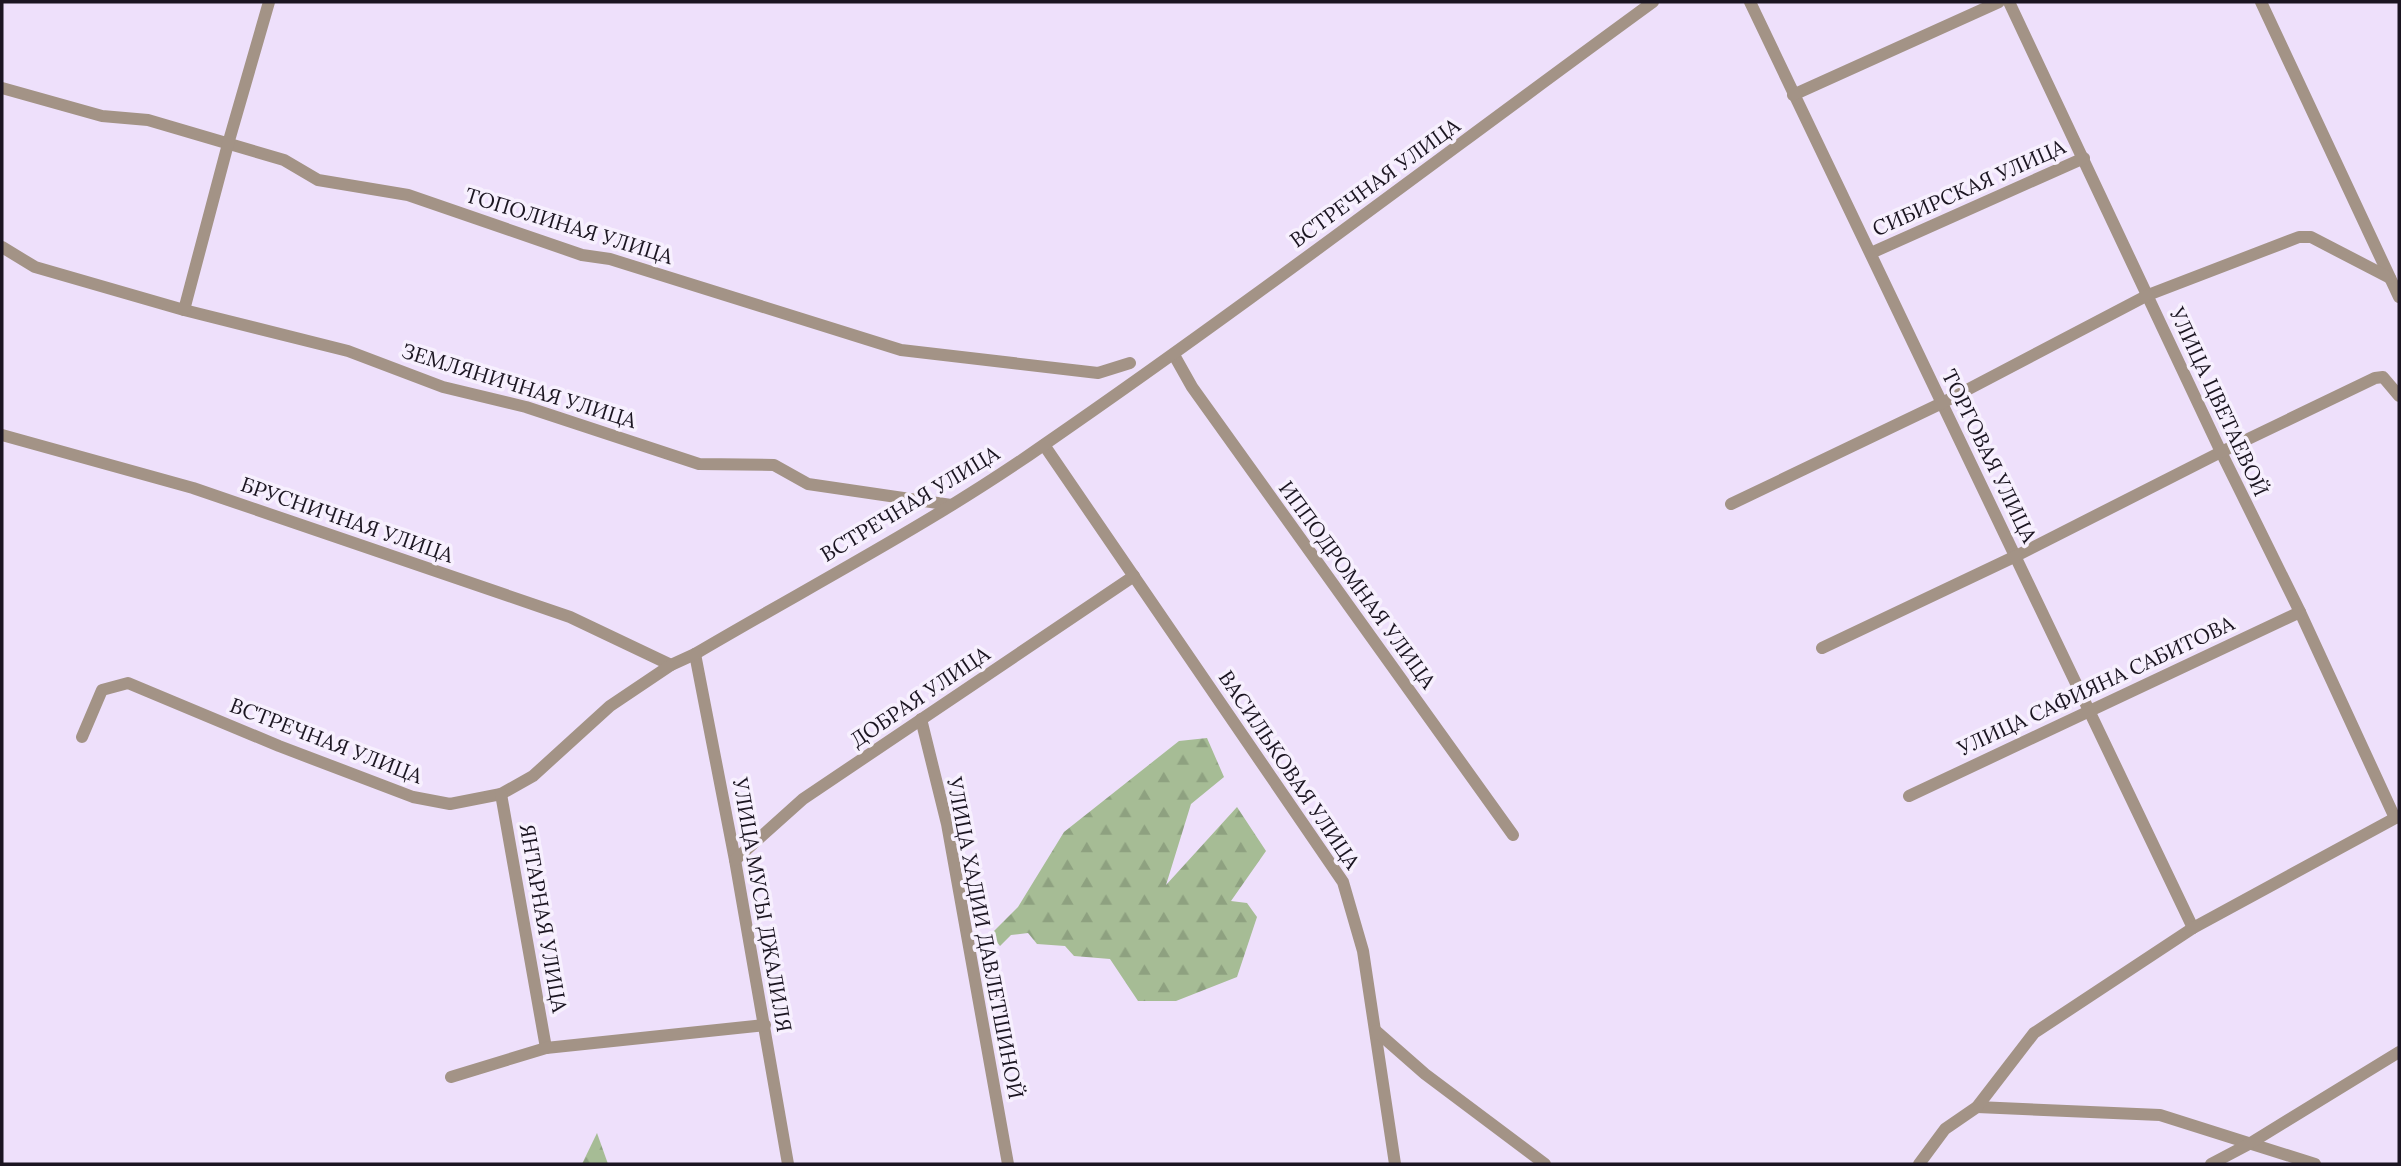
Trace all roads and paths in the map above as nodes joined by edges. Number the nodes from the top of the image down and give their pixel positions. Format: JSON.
{"nodes":[{"id":1,"x":269,"y":2,"type":"edge"},
{"id":2,"x":1653,"y":2,"type":"edge"},
{"id":3,"x":1750,"y":2,"type":"edge"},
{"id":4,"x":1999,"y":2,"type":"edge"},
{"id":5,"x":2009,"y":2,"type":"edge"},
{"id":6,"x":2261,"y":2,"type":"edge"},
{"id":7,"x":2,"y":89,"type":"edge"},
{"id":8,"x":1794,"y":95,"type":"junction"},
{"id":9,"x":228,"y":144,"type":"junction"},
{"id":10,"x":2084,"y":158,"type":"junction"},
{"id":11,"x":2,"y":247,"type":"edge"},
{"id":12,"x":1871,"y":253,"type":"junction"},
{"id":13,"x":2390,"y":278,"type":"junction"},
{"id":14,"x":2148,"y":295,"type":"junction"},
{"id":15,"x":2399,"y":297,"type":"edge"},
{"id":16,"x":184,"y":310,"type":"junction"},
{"id":17,"x":1174,"y":355,"type":"junction"},
{"id":18,"x":1130,"y":363,"type":"dead end"},
{"id":19,"x":2399,"y":396,"type":"edge"},
{"id":20,"x":1942,"y":402,"type":"junction"},
{"id":21,"x":2,"y":435,"type":"edge"},
{"id":22,"x":1044,"y":445,"type":"junction"},
{"id":23,"x":2221,"y":453,"type":"junction"},
{"id":24,"x":1731,"y":504,"type":"dead end"},
{"id":25,"x":951,"y":505,"type":"junction"},
{"id":26,"x":2016,"y":556,"type":"junction"},
{"id":27,"x":1134,"y":576,"type":"junction"},
{"id":28,"x":2300,"y":612,"type":"junction"},
{"id":29,"x":1822,"y":648,"type":"dead end"},
{"id":30,"x":695,"y":653,"type":"junction"},
{"id":31,"x":671,"y":665,"type":"junction"},
{"id":32,"x":2089,"y":710,"type":"junction"},
{"id":33,"x":921,"y":719,"type":"junction"},
{"id":34,"x":82,"y":737,"type":"dead end"},
{"id":35,"x":501,"y":794,"type":"junction"},
{"id":36,"x":1909,"y":796,"type":"dead end"},
{"id":37,"x":2397,"y":817,"type":"edge"},
{"id":38,"x":1513,"y":835,"type":"dead end"},
{"id":39,"x":736,"y":860,"type":"junction"},
{"id":40,"x":2193,"y":928,"type":"junction"},
{"id":41,"x":765,"y":1025,"type":"junction"},
{"id":42,"x":1376,"y":1031,"type":"junction"},
{"id":43,"x":546,"y":1048,"type":"junction"},
{"id":44,"x":2399,"y":1052,"type":"edge"},
{"id":45,"x":451,"y":1077,"type":"dead end"},
{"id":46,"x":1978,"y":1107,"type":"junction"},
{"id":47,"x":2249,"y":1144,"type":"junction"},
{"id":48,"x":788,"y":1164,"type":"edge"},
{"id":49,"x":1008,"y":1164,"type":"edge"},
{"id":50,"x":1395,"y":1164,"type":"edge"},
{"id":51,"x":1545,"y":1164,"type":"edge"},
{"id":52,"x":1919,"y":1164,"type":"edge"},
{"id":53,"x":2211,"y":1164,"type":"edge"},
{"id":54,"x":2315,"y":1164,"type":"edge"}],
"edges":[{"from":1,"to":9,"type":"street"},
{"from":2,"to":17,"type":"street","name":"ВСТРЕЧНАЯ УЛИЦА"},
{"from":3,"to":8,"type":"street","name":"ТОРГОВАЯ УЛИЦА"},
{"from":4,"to":8,"type":"street"},
{"from":5,"to":10,"type":"street","name":"УЛИЦА ЦВЕТАЕВОЙ"},
{"from":6,"to":13,"type":"street"},
{"from":7,"to":9,"type":"street","name":"ТОПОЛИНАЯ УЛИЦА"},
{"from":8,"to":12,"type":"street","name":"ТОРГОВАЯ УЛИЦА"},
{"from":9,"to":16,"type":"street"},
{"from":9,"to":18,"type":"street","name":"ТОПОЛИНАЯ УЛИЦА"},
{"from":10,"to":12,"type":"street","name":"СИБИРСКАЯ УЛИЦА"},
{"from":10,"to":14,"type":"street","name":"УЛИЦА ЦВЕТАЕВОЙ"},
{"from":11,"to":16,"type":"street","name":"ЗЕМЛЯНИЧНАЯ УЛИЦА"},
{"from":12,"to":20,"type":"street","name":"ТОРГОВАЯ УЛИЦА"},
{"from":13,"to":14,"type":"street"},
{"from":13,"to":15,"type":"street"},
{"from":14,"to":20,"type":"street"},
{"from":14,"to":23,"type":"street","name":"УЛИЦА ЦВЕТАЕВОЙ"},
{"from":16,"to":25,"type":"street","name":"ЗЕМЛЯНИЧНАЯ УЛИЦА"},
{"from":17,"to":22,"type":"street","name":"ВСТРЕЧНАЯ УЛИЦА"},
{"from":17,"to":38,"type":"street","name":"ИППОДРОМНАЯ УЛИЦА"},
{"from":19,"to":23,"type":"street"},
{"from":20,"to":24,"type":"street"},
{"from":20,"to":26,"type":"street","name":"ТОРГОВАЯ УЛИЦА"},
{"from":21,"to":31,"type":"street","name":"БРУСНИЧНАЯ УЛИЦА"},
{"from":22,"to":25,"type":"street","name":"ВСТРЕЧНАЯ УЛИЦА"},
{"from":22,"to":27,"type":"street","name":"ВАСИЛЬКОВАЯ УЛИЦА"},
{"from":23,"to":26,"type":"street"},
{"from":23,"to":28,"type":"street","name":"УЛИЦА ЦВЕТАЕВОЙ"},
{"from":25,"to":30,"type":"street","name":"ВСТРЕЧНАЯ УЛИЦА"},
{"from":26,"to":29,"type":"street"},
{"from":26,"to":32,"type":"street","name":"ТОРГОВАЯ УЛИЦА"},
{"from":27,"to":33,"type":"street","name":"ДОБРАЯ УЛИЦА"},
{"from":27,"to":42,"type":"street","name":"ВАСИЛЬКОВАЯ УЛИЦА"},
{"from":28,"to":32,"type":"street","name":"УЛИЦА САФИЯНА САБИТОВА"},
{"from":28,"to":37,"type":"street","name":"УЛИЦА ЦВЕТАЕВОЙ"},
{"from":30,"to":31,"type":"street","name":"ВСТРЕЧНАЯ УЛИЦА"},
{"from":30,"to":39,"type":"street","name":"УЛИЦА МУСЫ ДЖАЛИЛЯ"},
{"from":31,"to":35,"type":"street","name":"ВСТРЕЧНАЯ УЛИЦА"},
{"from":32,"to":36,"type":"street","name":"УЛИЦА САФИЯНА САБИТОВА"},
{"from":32,"to":40,"type":"street","name":"ТОРГОВАЯ УЛИЦА"},
{"from":33,"to":39,"type":"street","name":"ДОБРАЯ УЛИЦА"},
{"from":33,"to":49,"type":"street","name":"УЛИЦА ХАДИИ ДАВЛЕТШИНОЙ"},
{"from":34,"to":35,"type":"street","name":"ВСТРЕЧНАЯ УЛИЦА"},
{"from":35,"to":43,"type":"street","name":"ЯНТАРНАЯ УЛИЦА"},
{"from":37,"to":40,"type":"street"},
{"from":39,"to":41,"type":"street","name":"УЛИЦА МУСЫ ДЖАЛИЛЯ"},
{"from":40,"to":46,"type":"street"},
{"from":41,"to":43,"type":"street"},
{"from":41,"to":48,"type":"street","name":"УЛИЦА МУСЫ ДЖАЛИЛЯ"},
{"from":42,"to":50,"type":"street","name":"ВАСИЛЬКОВАЯ УЛИЦА"},
{"from":42,"to":51,"type":"street"},
{"from":43,"to":45,"type":"street"},
{"from":44,"to":47,"type":"street"},
{"from":46,"to":47,"type":"street"},
{"from":46,"to":52,"type":"street"},
{"from":47,"to":53,"type":"street"},
{"from":47,"to":54,"type":"street"}]}
